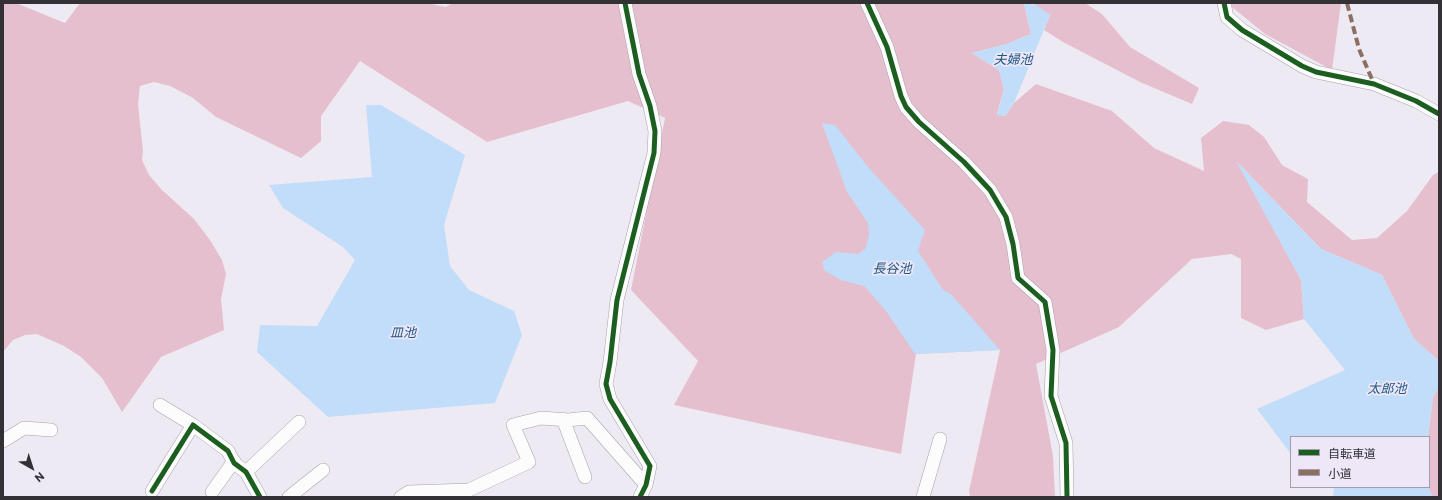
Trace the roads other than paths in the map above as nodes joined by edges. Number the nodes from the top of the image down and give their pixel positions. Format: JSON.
{"nodes":[{"id":1,"x":625,"y":3,"type":"edge"},
{"id":2,"x":866,"y":3,"type":"edge"},
{"id":3,"x":1224,"y":3,"type":"edge"},
{"id":4,"x":1416,"y":101,"type":"junction"},
{"id":5,"x":1439,"y":114,"type":"edge"},
{"id":6,"x":1439,"y":122,"type":"edge"},
{"id":7,"x":160,"y":405,"type":"dead end"},
{"id":8,"x":563,"y":419,"type":"junction"},
{"id":9,"x":299,"y":422,"type":"dead end"},
{"id":10,"x":193,"y":425,"type":"junction"},
{"id":11,"x":51,"y":430,"type":"dead end"},
{"id":12,"x":940,"y":439,"type":"dead end"},
{"id":13,"x":3,"y":441,"type":"edge"},
{"id":14,"x":234,"y":461,"type":"junction"},
{"id":15,"x":323,"y":470,"type":"dead end"},
{"id":16,"x":246,"y":472,"type":"junction"},
{"id":17,"x":585,"y":477,"type":"dead end"},
{"id":18,"x":646,"y":485,"type":"junction"},
{"id":19,"x":152,"y":491,"type":"dead end"},
{"id":20,"x":212,"y":492,"type":"dead end"},
{"id":21,"x":260,"y":497,"type":"edge"},
{"id":22,"x":290,"y":497,"type":"edge"},
{"id":23,"x":401,"y":497,"type":"edge"},
{"id":24,"x":640,"y":497,"type":"edge"},
{"id":25,"x":923,"y":497,"type":"edge"},
{"id":26,"x":1067,"y":497,"type":"edge"}],
"edges":[{"from":1,"to":18,"type":"street"},
{"from":2,"to":26,"type":"street"},
{"from":3,"to":4,"type":"street"},
{"from":4,"to":5,"type":"street"},
{"from":4,"to":6,"type":"street"},
{"from":7,"to":10,"type":"street"},
{"from":8,"to":17,"type":"street"},
{"from":8,"to":18,"type":"street"},
{"from":8,"to":23,"type":"street"},
{"from":9,"to":16,"type":"street"},
{"from":10,"to":14,"type":"street"},
{"from":10,"to":19,"type":"street"},
{"from":11,"to":13,"type":"street"},
{"from":12,"to":25,"type":"street"},
{"from":14,"to":16,"type":"street"},
{"from":14,"to":20,"type":"street"},
{"from":15,"to":22,"type":"street"},
{"from":16,"to":21,"type":"street"},
{"from":18,"to":24,"type":"street"}]}
